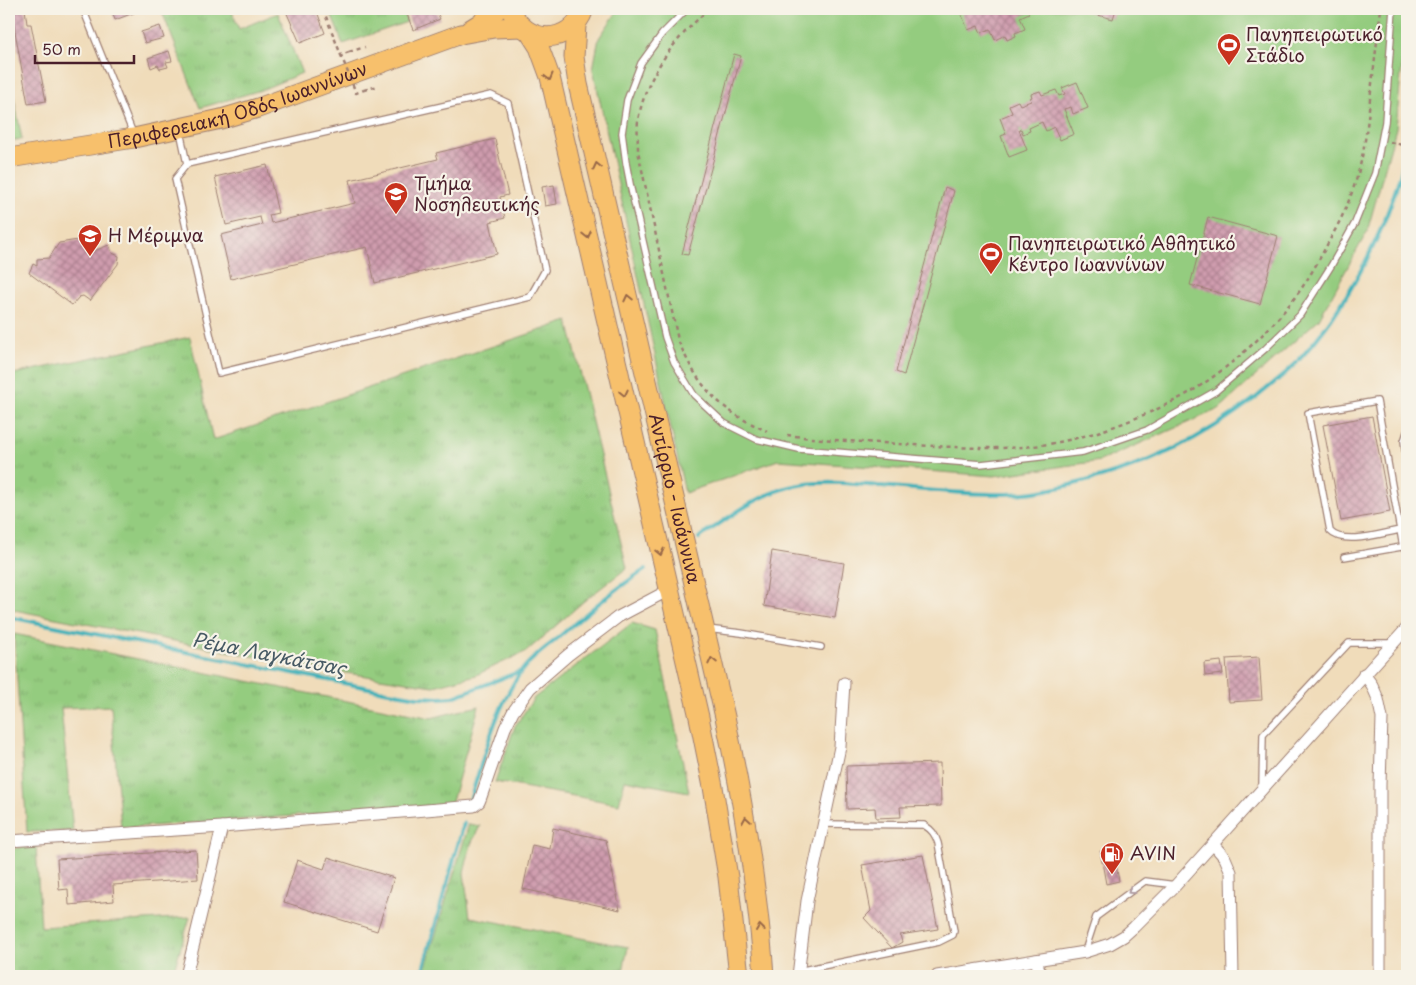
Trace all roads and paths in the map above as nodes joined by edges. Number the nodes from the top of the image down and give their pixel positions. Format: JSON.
{"nodes":[{"id":1,"x":83,"y":9,"type":"edge"},
{"id":2,"x":323,"y":9,"type":"edge"},
{"id":3,"x":498,"y":9,"type":"edge"},
{"id":4,"x":511,"y":9,"type":"edge"},
{"id":5,"x":687,"y":9,"type":"edge"},
{"id":6,"x":709,"y":9,"type":"edge"},
{"id":7,"x":1381,"y":9,"type":"edge"},
{"id":8,"x":1393,"y":9,"type":"edge"},
{"id":9,"x":580,"y":17,"type":"edge"},
{"id":10,"x":526,"y":30,"type":"junction"},
{"id":11,"x":461,"y":34,"type":"junction"},
{"id":12,"x":365,"y":46,"type":"dead end"},
{"id":13,"x":341,"y":55,"type":"junction"},
{"id":14,"x":378,"y":86,"type":"dead end"},
{"id":15,"x":180,"y":129,"type":"junction"},
{"id":16,"x":134,"y":138,"type":"junction"},
{"id":17,"x":1388,"y":142,"type":"dead end"},
{"id":18,"x":1407,"y":146,"type":"edge"},
{"id":19,"x":9,"y":158,"type":"edge"},
{"id":20,"x":187,"y":164,"type":"junction"},
{"id":21,"x":769,"y":432,"type":"dead end"},
{"id":22,"x":1407,"y":432,"type":"edge"},
{"id":23,"x":782,"y":434,"type":"dead end"},
{"id":24,"x":1407,"y":466,"type":"edge"},
{"id":25,"x":1400,"y":530,"type":"junction"},
{"id":26,"x":1405,"y":547,"type":"edge"},
{"id":27,"x":1344,"y":557,"type":"dead end"},
{"id":28,"x":669,"y":590,"type":"junction"},
{"id":29,"x":1407,"y":628,"type":"edge"},
{"id":30,"x":704,"y":629,"type":"junction"},
{"id":31,"x":1393,"y":643,"type":"junction"},
{"id":32,"x":821,"y":647,"type":"dead end"},
{"id":33,"x":1364,"y":674,"type":"junction"},
{"id":34,"x":844,"y":683,"type":"dead end"},
{"id":35,"x":1262,"y":787,"type":"junction"},
{"id":36,"x":822,"y":824,"type":"junction"},
{"id":37,"x":222,"y":827,"type":"junction"},
{"id":38,"x":9,"y":841,"type":"edge"},
{"id":39,"x":1213,"y":844,"type":"junction"},
{"id":40,"x":1176,"y":885,"type":"junction"},
{"id":41,"x":1085,"y":952,"type":"junction"},
{"id":42,"x":1036,"y":960,"type":"junction"},
{"id":43,"x":798,"y":973,"type":"edge"},
{"id":44,"x":186,"y":976,"type":"edge"},
{"id":45,"x":739,"y":976,"type":"edge"},
{"id":46,"x":764,"y":976,"type":"edge"},
{"id":47,"x":937,"y":976,"type":"edge"},
{"id":48,"x":1041,"y":976,"type":"edge"},
{"id":49,"x":1233,"y":976,"type":"edge"},
{"id":50,"x":1380,"y":976,"type":"edge"}],
"edges":[{"from":1,"to":16,"type":"lane"},
{"from":2,"to":13,"type":"path"},
{"from":3,"to":11,"type":"highway","name":"Περιφερειακή Οδός Ιωαννίνων"},
{"from":4,"to":10,"type":"highway","name":"Αντίρριο - Ιωάννινα"},
{"from":5,"to":8,"type":"lane"},
{"from":6,"to":21,"type":"path"},
{"from":7,"to":23,"type":"path"},
{"from":9,"to":10,"type":"highway","name":"Περιφερειακή Οδός Ιωαννίνων"},
{"from":30,"to":9,"type":"highway","name":"Αντίρριο - Ιωάννινα","one_way":true},
{"from":10,"to":11,"type":"highway","name":"Περιφερειακή Οδός Ιωαννίνων"},
{"from":10,"to":28,"type":"highway","name":"Αντίρριο - Ιωάννινα","one_way":true},
{"from":11,"to":15,"type":"highway","name":"Περιφερειακή Οδός Ιωαννίνων"},
{"from":12,"to":13,"type":"path"},
{"from":13,"to":14,"type":"path","bridge":true},
{"from":15,"to":16,"type":"highway","name":"Περιφερειακή Οδός Ιωαννίνων"},
{"from":15,"to":20,"type":"lane"},
{"from":16,"to":19,"type":"highway","name":"Περιφερειακή Οδός Ιωαννίνων"},
{"from":17,"to":18,"type":"path"},
{"from":20,"to":20,"type":"lane"},
{"from":22,"to":24,"type":"lane"},
{"from":25,"to":25,"type":"lane"},
{"from":25,"to":26,"type":"lane"},
{"from":26,"to":27,"type":"lane"},
{"from":28,"to":37,"type":"street"},
{"from":28,"to":45,"type":"highway","name":"Αντίρριο - Ιωάννινα"},
{"from":29,"to":31,"type":"street"},
{"from":30,"to":32,"type":"lane"},
{"from":46,"to":30,"type":"highway","name":"Αντίρριο - Ιωάννινα","one_way":true},
{"from":31,"to":33,"type":"street"},
{"from":31,"to":35,"type":"lane"},
{"from":33,"to":35,"type":"street"},
{"from":33,"to":50,"type":"street"},
{"from":34,"to":36,"type":"street"},
{"from":35,"to":39,"type":"street"},
{"from":36,"to":43,"type":"street"},
{"from":36,"to":43,"type":"lane"},
{"from":37,"to":38,"type":"street"},
{"from":37,"to":44,"type":"street"},
{"from":39,"to":40,"type":"street"},
{"from":39,"to":49,"type":"street"},
{"from":40,"to":41,"type":"street"},
{"from":40,"to":41,"type":"lane","one_way":true},
{"from":41,"to":42,"type":"street"},
{"from":42,"to":47,"type":"street"},
{"from":42,"to":48,"type":"street"}]}
